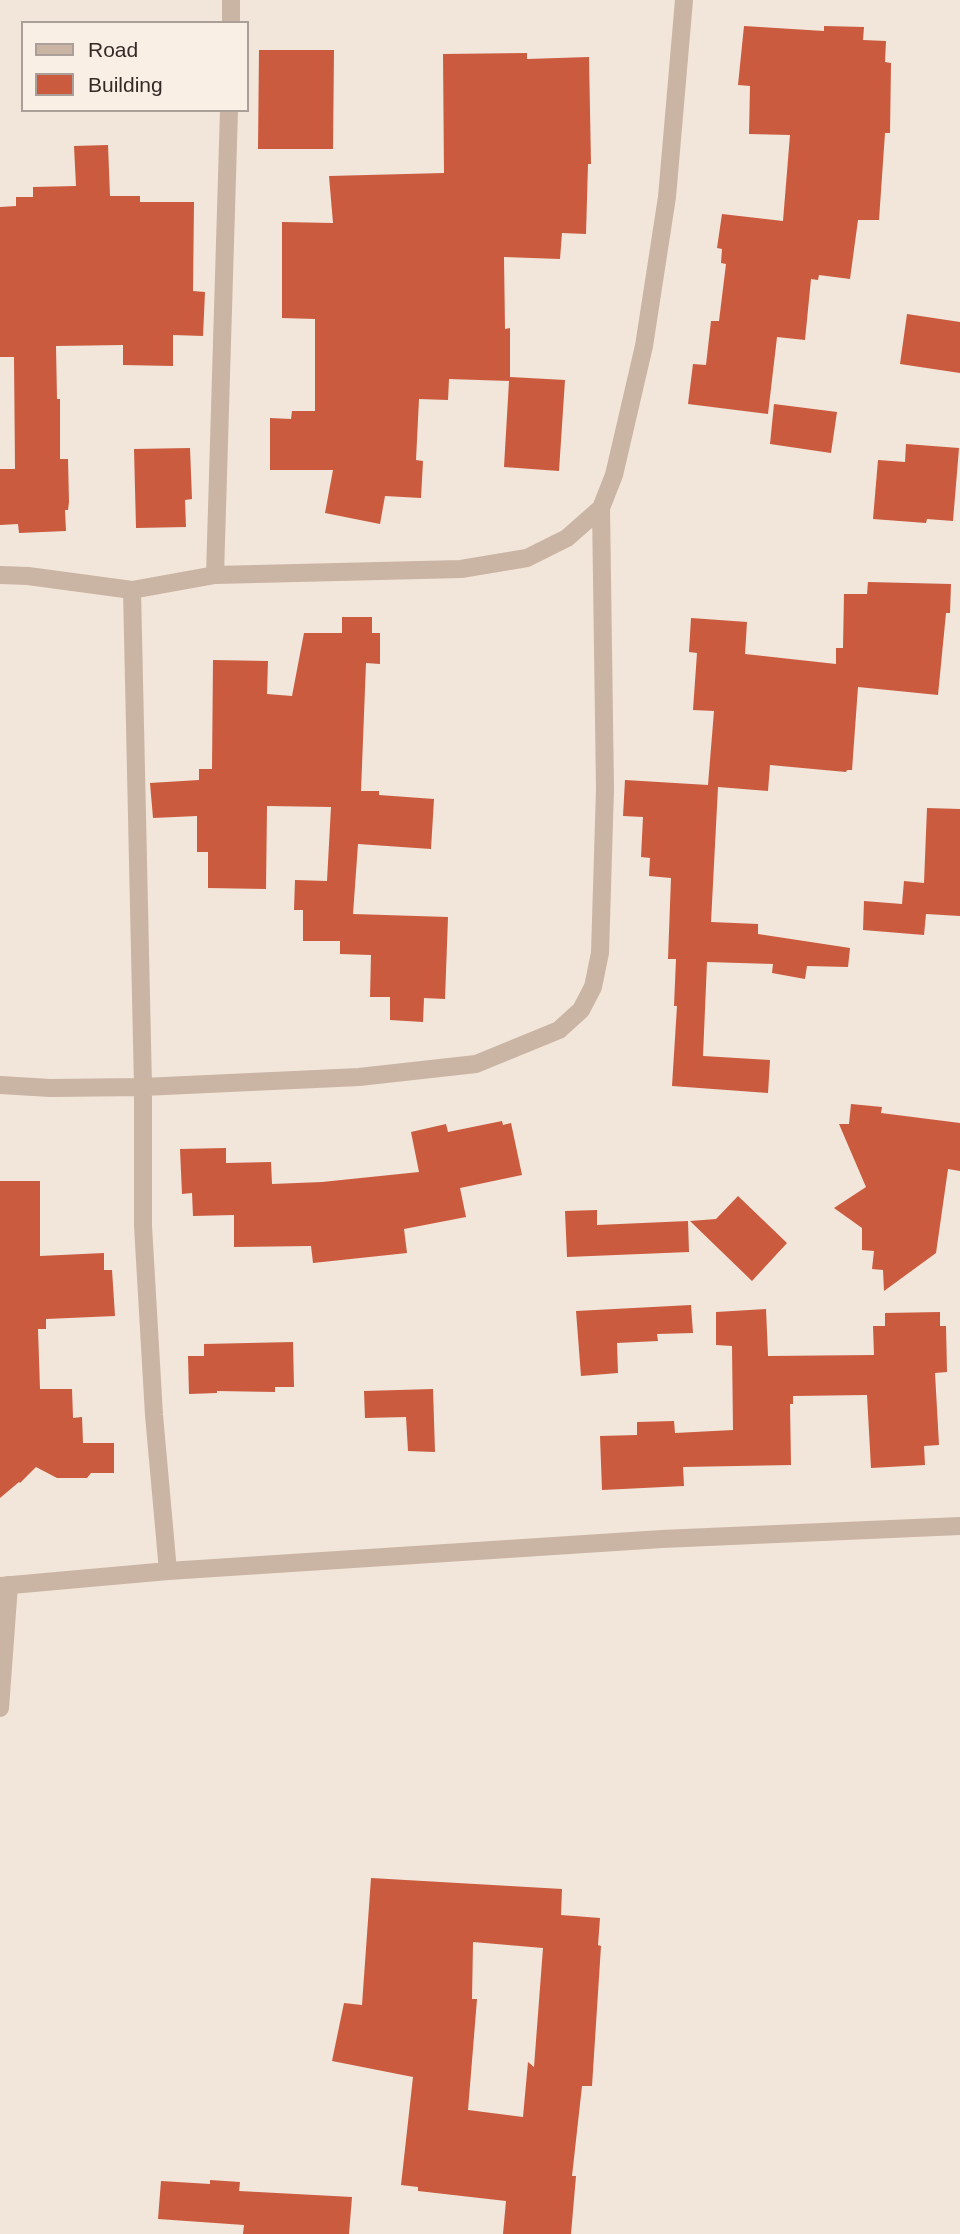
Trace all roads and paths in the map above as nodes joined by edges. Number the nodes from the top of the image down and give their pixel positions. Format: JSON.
{"nodes":[{"id":1,"x":232,"y":0,"type":"edge"},
{"id":2,"x":684,"y":0,"type":"edge"},
{"id":3,"x":231,"y":21,"type":"edge"},
{"id":4,"x":229,"y":112,"type":"edge"},
{"id":5,"x":601,"y":508,"type":"junction"},
{"id":6,"x":0,"y":575,"type":"edge"},
{"id":7,"x":215,"y":575,"type":"junction"},
{"id":8,"x":131,"y":590,"type":"junction"},
{"id":9,"x":0,"y":1085,"type":"edge"},
{"id":10,"x":143,"y":1087,"type":"junction"},
{"id":11,"x":960,"y":1527,"type":"edge"},
{"id":12,"x":168,"y":1571,"type":"junction"},
{"id":13,"x":4,"y":1585,"type":"edge"},
{"id":14,"x":0,"y":1708,"type":"edge"}],
"edges":[{"from":1,"to":3,"type":"street"},
{"from":2,"to":5,"type":"street"},
{"from":4,"to":7,"type":"street"},
{"from":5,"to":7,"type":"street"},
{"from":5,"to":10,"type":"street"},
{"from":6,"to":8,"type":"street"},
{"from":7,"to":8,"type":"street"},
{"from":8,"to":10,"type":"street"},
{"from":9,"to":10,"type":"street"},
{"from":10,"to":12,"type":"street"},
{"from":11,"to":12,"type":"street"},
{"from":12,"to":13,"type":"street"},
{"from":13,"to":14,"type":"street"}]}
